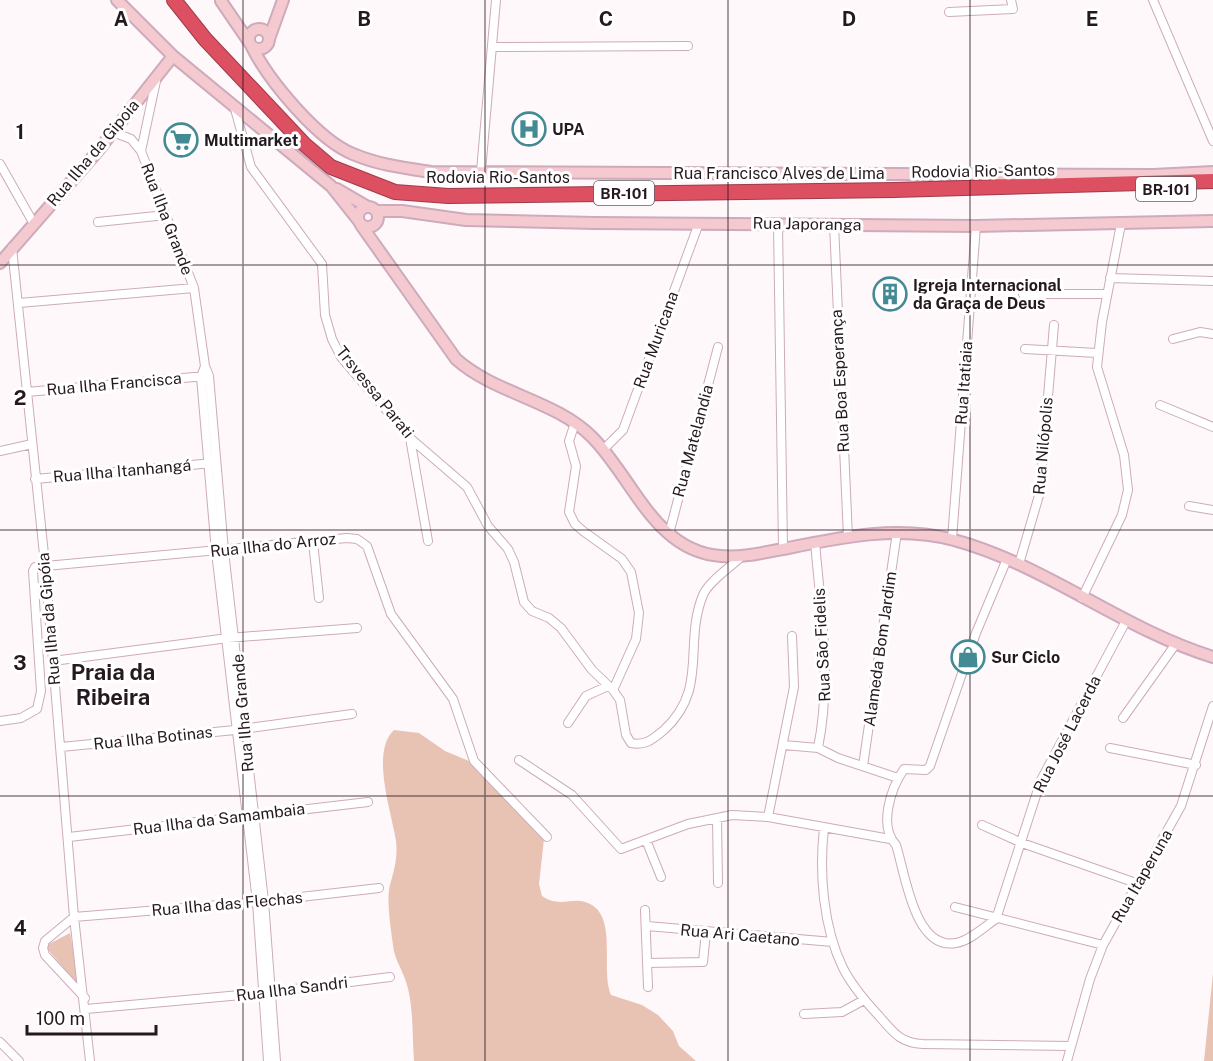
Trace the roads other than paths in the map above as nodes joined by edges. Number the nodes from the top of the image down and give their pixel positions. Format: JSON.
{"nodes":[{"id":1,"x":117,"y":0,"type":"edge"},
{"id":2,"x":165,"y":0,"type":"edge"},
{"id":3,"x":174,"y":0,"type":"edge"},
{"id":4,"x":220,"y":0,"type":"edge"},
{"id":5,"x":496,"y":0,"type":"edge"},
{"id":6,"x":1011,"y":0,"type":"edge"},
{"id":7,"x":1153,"y":0,"type":"edge"},
{"id":8,"x":283,"y":1,"type":"edge"},
{"id":9,"x":949,"y":12,"type":"dead end"},
{"id":10,"x":192,"y":25,"type":"junction"},
{"id":11,"x":256,"y":29,"type":"junction"},
{"id":12,"x":268,"y":41,"type":"junction"},
{"id":13,"x":250,"y":45,"type":"junction"},
{"id":14,"x":688,"y":46,"type":"dead end"},
{"id":15,"x":492,"y":47,"type":"junction"},
{"id":16,"x":173,"y":56,"type":"junction"},
{"id":17,"x":158,"y":74,"type":"junction"},
{"id":18,"x":271,"y":78,"type":"junction"},
{"id":19,"x":235,"y":109,"type":"junction"},
{"id":20,"x":112,"y":132,"type":"junction"},
{"id":21,"x":1213,"y":141,"type":"edge"},
{"id":22,"x":141,"y":150,"type":"junction"},
{"id":23,"x":0,"y":164,"type":"edge"},
{"id":24,"x":481,"y":171,"type":"junction"},
{"id":25,"x":1213,"y":172,"type":"edge"},
{"id":26,"x":1213,"y":182,"type":"edge"},
{"id":27,"x":1120,"y":185,"type":"junction"},
{"id":28,"x":331,"y":186,"type":"junction"},
{"id":29,"x":1213,"y":189,"type":"edge"},
{"id":30,"x":166,"y":214,"type":"junction"},
{"id":31,"x":374,"y":216,"type":"junction"},
{"id":32,"x":1213,"y":221,"type":"edge"},
{"id":33,"x":98,"y":222,"type":"dead end"},
{"id":34,"x":360,"y":223,"type":"junction"},
{"id":35,"x":699,"y":223,"type":"junction"},
{"id":36,"x":34,"y":224,"type":"junction"},
{"id":37,"x":778,"y":224,"type":"junction"},
{"id":38,"x":834,"y":224,"type":"junction"},
{"id":39,"x":1121,"y":224,"type":"junction"},
{"id":40,"x":976,"y":226,"type":"junction"},
{"id":41,"x":374,"y":243,"type":"junction"},
{"id":42,"x":12,"y":248,"type":"junction"},
{"id":43,"x":0,"y":263,"type":"edge"},
{"id":44,"x":1110,"y":278,"type":"junction"},
{"id":45,"x":1213,"y":281,"type":"edge"},
{"id":46,"x":194,"y":288,"type":"junction"},
{"id":47,"x":1023,"y":294,"type":"dead end"},
{"id":48,"x":1107,"y":294,"type":"junction"},
{"id":49,"x":19,"y":303,"type":"junction"},
{"id":50,"x":1054,"y":325,"type":"dead end"},
{"id":51,"x":1213,"y":334,"type":"edge"},
{"id":52,"x":1173,"y":339,"type":"dead end"},
{"id":53,"x":718,"y":347,"type":"dead end"},
{"id":54,"x":1025,"y":349,"type":"dead end"},
{"id":55,"x":1052,"y":350,"type":"junction"},
{"id":56,"x":1097,"y":353,"type":"junction"},
{"id":57,"x":205,"y":376,"type":"junction"},
{"id":58,"x":27,"y":392,"type":"junction"},
{"id":59,"x":1160,"y":405,"type":"dead end"},
{"id":60,"x":575,"y":423,"type":"junction"},
{"id":61,"x":1213,"y":426,"type":"edge"},
{"id":62,"x":410,"y":438,"type":"junction"},
{"id":63,"x":32,"y":444,"type":"junction"},
{"id":64,"x":603,"y":450,"type":"junction"},
{"id":65,"x":0,"y":451,"type":"edge"},
{"id":66,"x":213,"y":463,"type":"junction"},
{"id":67,"x":35,"y":479,"type":"junction"},
{"id":68,"x":1189,"y":506,"type":"dead end"},
{"id":69,"x":1213,"y":510,"type":"edge"},
{"id":70,"x":897,"y":532,"type":"junction"},
{"id":71,"x":669,"y":534,"type":"junction"},
{"id":72,"x":848,"y":537,"type":"junction"},
{"id":73,"x":952,"y":539,"type":"junction"},
{"id":74,"x":428,"y":541,"type":"dead end"},
{"id":75,"x":314,"y":542,"type":"junction"},
{"id":76,"x":815,"y":542,"type":"junction"},
{"id":77,"x":783,"y":548,"type":"junction"},
{"id":78,"x":220,"y":551,"type":"junction"},
{"id":79,"x":742,"y":556,"type":"junction"},
{"id":80,"x":1007,"y":559,"type":"junction"},
{"id":81,"x":45,"y":564,"type":"junction"},
{"id":82,"x":1019,"y":564,"type":"junction"},
{"id":83,"x":319,"y":598,"type":"dead end"},
{"id":84,"x":1082,"y":598,"type":"junction"},
{"id":85,"x":1126,"y":621,"type":"junction"},
{"id":86,"x":357,"y":628,"type":"dead end"},
{"id":87,"x":792,"y":636,"type":"dead end"},
{"id":88,"x":232,"y":638,"type":"junction"},
{"id":89,"x":1175,"y":645,"type":"junction"},
{"id":90,"x":1213,"y":657,"type":"edge"},
{"id":91,"x":53,"y":661,"type":"junction"},
{"id":92,"x":611,"y":688,"type":"junction"},
{"id":93,"x":1213,"y":706,"type":"edge"},
{"id":94,"x":352,"y":714,"type":"dead end"},
{"id":95,"x":1123,"y":718,"type":"dead end"},
{"id":96,"x":0,"y":721,"type":"edge"},
{"id":97,"x":568,"y":723,"type":"dead end"},
{"id":98,"x":239,"y":729,"type":"junction"},
{"id":99,"x":784,"y":745,"type":"junction"},
{"id":100,"x":61,"y":747,"type":"junction"},
{"id":101,"x":818,"y":748,"type":"junction"},
{"id":102,"x":1110,"y":748,"type":"dead end"},
{"id":103,"x":519,"y":760,"type":"dead end"},
{"id":104,"x":1196,"y":765,"type":"junction"},
{"id":105,"x":863,"y":766,"type":"junction"},
{"id":106,"x":898,"y":778,"type":"junction"},
{"id":107,"x":368,"y":802,"type":"dead end"},
{"id":108,"x":250,"y":815,"type":"junction"},
{"id":109,"x":768,"y":817,"type":"junction"},
{"id":110,"x":717,"y":818,"type":"junction"},
{"id":111,"x":981,"y":825,"type":"dead end"},
{"id":112,"x":824,"y":828,"type":"junction"},
{"id":113,"x":69,"y":837,"type":"junction"},
{"id":114,"x":547,"y":837,"type":"dead end"},
{"id":115,"x":890,"y":839,"type":"junction"},
{"id":116,"x":646,"y":840,"type":"junction"},
{"id":117,"x":1022,"y":843,"type":"junction"},
{"id":118,"x":661,"y":877,"type":"dead end"},
{"id":119,"x":718,"y":883,"type":"dead end"},
{"id":120,"x":1136,"y":883,"type":"junction"},
{"id":121,"x":379,"y":888,"type":"dead end"},
{"id":122,"x":260,"y":902,"type":"junction"},
{"id":123,"x":955,"y":907,"type":"dead end"},
{"id":124,"x":645,"y":910,"type":"dead end"},
{"id":125,"x":74,"y":917,"type":"junction"},
{"id":126,"x":996,"y":919,"type":"junction"},
{"id":127,"x":647,"y":926,"type":"junction"},
{"id":128,"x":706,"y":932,"type":"junction"},
{"id":129,"x":833,"y":942,"type":"junction"},
{"id":130,"x":1103,"y":945,"type":"junction"},
{"id":131,"x":648,"y":963,"type":"junction"},
{"id":132,"x":390,"y":977,"type":"dead end"},
{"id":133,"x":648,"y":987,"type":"dead end"},
{"id":134,"x":266,"y":993,"type":"junction"},
{"id":135,"x":85,"y":998,"type":"junction"},
{"id":136,"x":864,"y":1000,"type":"junction"},
{"id":137,"x":86,"y":1009,"type":"junction"},
{"id":138,"x":804,"y":1014,"type":"dead end"},
{"id":139,"x":0,"y":1042,"type":"edge"},
{"id":140,"x":1070,"y":1046,"type":"junction"},
{"id":141,"x":19,"y":1061,"type":"edge"},
{"id":142,"x":90,"y":1061,"type":"edge"},
{"id":143,"x":268,"y":1061,"type":"edge"},
{"id":144,"x":276,"y":1061,"type":"edge"},
{"id":145,"x":1067,"y":1061,"type":"edge"}],
"edges":[{"from":1,"to":16,"type":"main road"},
{"from":2,"to":10,"type":"highway","name":"Rodovia Rio-Santos","number":"BR-101"},
{"from":3,"to":10,"type":"highway","name":"Rodovia Rio-Santos","number":"BR-101"},
{"from":4,"to":11,"type":"main road"},
{"from":4,"to":13,"type":"main road","name":"Rua Francisco Alves de Lima"},
{"from":5,"to":15,"type":"street"},
{"from":6,"to":9,"type":"street"},
{"from":7,"to":21,"type":"street"},
{"from":8,"to":11,"type":"main road"},
{"from":8,"to":12,"type":"main road"},
{"from":10,"to":27,"type":"highway","name":"Rodovia Rio-Santos","number":"BR-101"},
{"from":11,"to":12,"type":"main road"},
{"from":11,"to":13,"type":"main road"},
{"from":12,"to":13,"type":"main road"},
{"from":12,"to":18,"type":"main road"},
{"from":13,"to":18,"type":"main road","name":"Rua Francisco Alves de Lima"},
{"from":14,"to":15,"type":"street"},
{"from":15,"to":24,"type":"street"},
{"from":16,"to":17,"type":"main road","name":"Rua Ilha da Gipoia"},
{"from":16,"to":19,"type":"main road"},
{"from":17,"to":20,"type":"main road","name":"Rua Ilha da Gipoia"},
{"from":17,"to":22,"type":"street","name":"Rua Ilha Grande"},
{"from":18,"to":24,"type":"main road","name":"Rua Francisco Alves de Lima"},
{"from":19,"to":28,"type":"main road"},
{"from":19,"to":62,"type":"street","name":"Trsvessa Parati"},
{"from":20,"to":22,"type":"street"},
{"from":20,"to":36,"type":"main road","name":"Rua Ilha da Gipoia"},
{"from":22,"to":30,"type":"street","name":"Rua Ilha Grande"},
{"from":23,"to":36,"type":"street"},
{"from":24,"to":25,"type":"main road","name":"Rua Francisco Alves de Lima"},
{"from":26,"to":27,"type":"highway","name":"Rodovia Rio-Santos","number":"BR-101"},
{"from":27,"to":29,"type":"highway","name":"Rodovia Rio-Santos","number":"BR-101"},
{"from":28,"to":31,"type":"main road"},
{"from":28,"to":34,"type":"main road"},
{"from":30,"to":33,"type":"street"},
{"from":30,"to":46,"type":"street","name":"Rua Ilha Grande"},
{"from":31,"to":34,"type":"main road"},
{"from":31,"to":34,"type":"main road"},
{"from":31,"to":35,"type":"main road","name":"Rua Japoranga"},
{"from":31,"to":41,"type":"main road"},
{"from":32,"to":39,"type":"main road","name":"Rua Japoranga"},
{"from":34,"to":41,"type":"main road"},
{"from":35,"to":37,"type":"main road","name":"Rua Japoranga"},
{"from":35,"to":64,"type":"street","name":"Rua Muricana"},
{"from":36,"to":42,"type":"main road","name":"Rua Ilha da Gipoia"},
{"from":37,"to":38,"type":"main road","name":"Rua Japoranga"},
{"from":37,"to":77,"type":"street"},
{"from":38,"to":40,"type":"main road","name":"Rua Japoranga"},
{"from":38,"to":72,"type":"street","name":"Rua Boa Esperança"},
{"from":39,"to":40,"type":"main road","name":"Rua Japoranga"},
{"from":39,"to":44,"type":"street"},
{"from":40,"to":73,"type":"street","name":"Rua Itatiaia"},
{"from":41,"to":60,"type":"main road"},
{"from":42,"to":43,"type":"main road","name":"Rua Ilha da Gipoia"},
{"from":42,"to":49,"type":"street","name":"Rua Ilha da Gipóia"},
{"from":44,"to":45,"type":"street"},
{"from":44,"to":48,"type":"street"},
{"from":46,"to":49,"type":"street"},
{"from":46,"to":57,"type":"street","name":"Rua Ilha Grande"},
{"from":47,"to":48,"type":"street"},
{"from":48,"to":56,"type":"street"},
{"from":49,"to":58,"type":"street","name":"Rua Ilha da Gipóia"},
{"from":50,"to":55,"type":"street","name":"Rua Nilópolis"},
{"from":51,"to":52,"type":"street"},
{"from":53,"to":71,"type":"street","name":"Rua Matelandia"},
{"from":54,"to":55,"type":"street"},
{"from":55,"to":56,"type":"street"},
{"from":55,"to":82,"type":"street","name":"Rua Nilópolis"},
{"from":56,"to":84,"type":"street"},
{"from":57,"to":58,"type":"street","name":"Rua Ilha Francisca"},
{"from":57,"to":66,"type":"street","name":"Rua Ilha Grande"},
{"from":58,"to":63,"type":"street","name":"Rua Ilha da Gipóia"},
{"from":59,"to":61,"type":"street"},
{"from":60,"to":64,"type":"main road"},
{"from":60,"to":92,"type":"street"},
{"from":62,"to":74,"type":"street"},
{"from":62,"to":92,"type":"street","name":"Trsvessa Parati"},
{"from":63,"to":65,"type":"street"},
{"from":63,"to":67,"type":"street","name":"Rua Ilha da Gipóia"},
{"from":64,"to":71,"type":"main road"},
{"from":66,"to":67,"type":"street","name":"Rua Ilha Itanhangá"},
{"from":66,"to":78,"type":"street","name":"Rua Ilha Grande"},
{"from":67,"to":81,"type":"street","name":"Rua Ilha da Gipóia"},
{"from":68,"to":69,"type":"street"},
{"from":70,"to":72,"type":"main road"},
{"from":70,"to":73,"type":"main road"},
{"from":70,"to":105,"type":"street","name":"Alameda Bom Jardim"},
{"from":71,"to":79,"type":"main road"},
{"from":72,"to":76,"type":"main road"},
{"from":73,"to":80,"type":"main road"},
{"from":75,"to":78,"type":"street","name":"Rua Ilha do Arroz"},
{"from":75,"to":83,"type":"street"},
{"from":75,"to":114,"type":"street","name":"Rua Ilha do Arroz"},
{"from":76,"to":77,"type":"main road"},
{"from":76,"to":101,"type":"street","name":"Rua São Fidelis"},
{"from":77,"to":79,"type":"main road"},
{"from":78,"to":81,"type":"street","name":"Rua Ilha do Arroz"},
{"from":78,"to":88,"type":"street","name":"Rua Ilha Grande"},
{"from":79,"to":92,"type":"street","name":"Trsvessa Parati"},
{"from":80,"to":82,"type":"main road"},
{"from":80,"to":106,"type":"street"},
{"from":81,"to":91,"type":"street","name":"Rua Ilha da Gipóia"},
{"from":81,"to":96,"type":"street"},
{"from":82,"to":84,"type":"main road"},
{"from":84,"to":85,"type":"main road"},
{"from":85,"to":89,"type":"main road"},
{"from":85,"to":117,"type":"street","name":"Rua José Lacerda"},
{"from":86,"to":88,"type":"street"},
{"from":87,"to":99,"type":"street"},
{"from":88,"to":91,"type":"street"},
{"from":88,"to":98,"type":"street","name":"Rua Ilha Grande"},
{"from":89,"to":90,"type":"main road"},
{"from":89,"to":95,"type":"street"},
{"from":91,"to":100,"type":"street","name":"Rua Ilha da Gipóia"},
{"from":92,"to":97,"type":"street"},
{"from":93,"to":104,"type":"street","name":"Rua Itaperuna"},
{"from":94,"to":98,"type":"street","name":"Rua Ilha Botinas"},
{"from":98,"to":100,"type":"street","name":"Rua Ilha Botinas"},
{"from":98,"to":108,"type":"street","name":"Rua Ilha Grande"},
{"from":99,"to":101,"type":"street"},
{"from":99,"to":109,"type":"street"},
{"from":100,"to":113,"type":"street","name":"Rua Ilha da Gipóia"},
{"from":101,"to":105,"type":"street"},
{"from":102,"to":104,"type":"street"},
{"from":103,"to":116,"type":"street"},
{"from":104,"to":120,"type":"street","name":"Rua Itaperuna"},
{"from":105,"to":106,"type":"street"},
{"from":106,"to":115,"type":"street"},
{"from":107,"to":108,"type":"street","name":"Rua Ilha da Samambaia"},
{"from":108,"to":113,"type":"street","name":"Rua Ilha da Samambaia"},
{"from":108,"to":122,"type":"street","name":"Rua Ilha Grande"},
{"from":109,"to":110,"type":"street"},
{"from":109,"to":112,"type":"street"},
{"from":110,"to":116,"type":"street"},
{"from":110,"to":119,"type":"street"},
{"from":111,"to":117,"type":"street"},
{"from":112,"to":115,"type":"street"},
{"from":112,"to":129,"type":"street"},
{"from":113,"to":125,"type":"street","name":"Rua Ilha da Gipóia"},
{"from":115,"to":126,"type":"street"},
{"from":116,"to":118,"type":"street"},
{"from":117,"to":120,"type":"street"},
{"from":117,"to":126,"type":"street","name":"Rua José Lacerda"},
{"from":120,"to":130,"type":"street","name":"Rua Itaperuna"},
{"from":121,"to":122,"type":"street","name":"Rua Ilha das Flechas"},
{"from":122,"to":125,"type":"street","name":"Rua Ilha das Flechas"},
{"from":122,"to":134,"type":"street","name":"Rua Ilha Grande"},
{"from":123,"to":126,"type":"street"},
{"from":124,"to":127,"type":"street"},
{"from":125,"to":135,"type":"street","name":"Rua Ilha da Gipóia"},
{"from":125,"to":135,"type":"street"},
{"from":126,"to":130,"type":"street"},
{"from":127,"to":128,"type":"street","name":"Rua Ari Caetano"},
{"from":127,"to":131,"type":"street"},
{"from":128,"to":129,"type":"street","name":"Rua Ari Caetano"},
{"from":128,"to":131,"type":"street"},
{"from":129,"to":136,"type":"street"},
{"from":130,"to":140,"type":"street","name":"Rua Itaperuna"},
{"from":131,"to":133,"type":"street"},
{"from":132,"to":134,"type":"street","name":"Rua Ilha Sandri"},
{"from":134,"to":137,"type":"street","name":"Rua Ilha Sandri"},
{"from":134,"to":143,"type":"street","name":"Rua Ilha Grande"},
{"from":134,"to":144,"type":"street","name":"Rua Ilha Grande"},
{"from":135,"to":137,"type":"street","name":"Rua Ilha da Gipóia"},
{"from":136,"to":138,"type":"street"},
{"from":136,"to":140,"type":"street"},
{"from":137,"to":142,"type":"street","name":"Rua Ilha da Gipóia"},
{"from":139,"to":141,"type":"street"},
{"from":140,"to":145,"type":"street","name":"Rua Itaperuna"}]}
